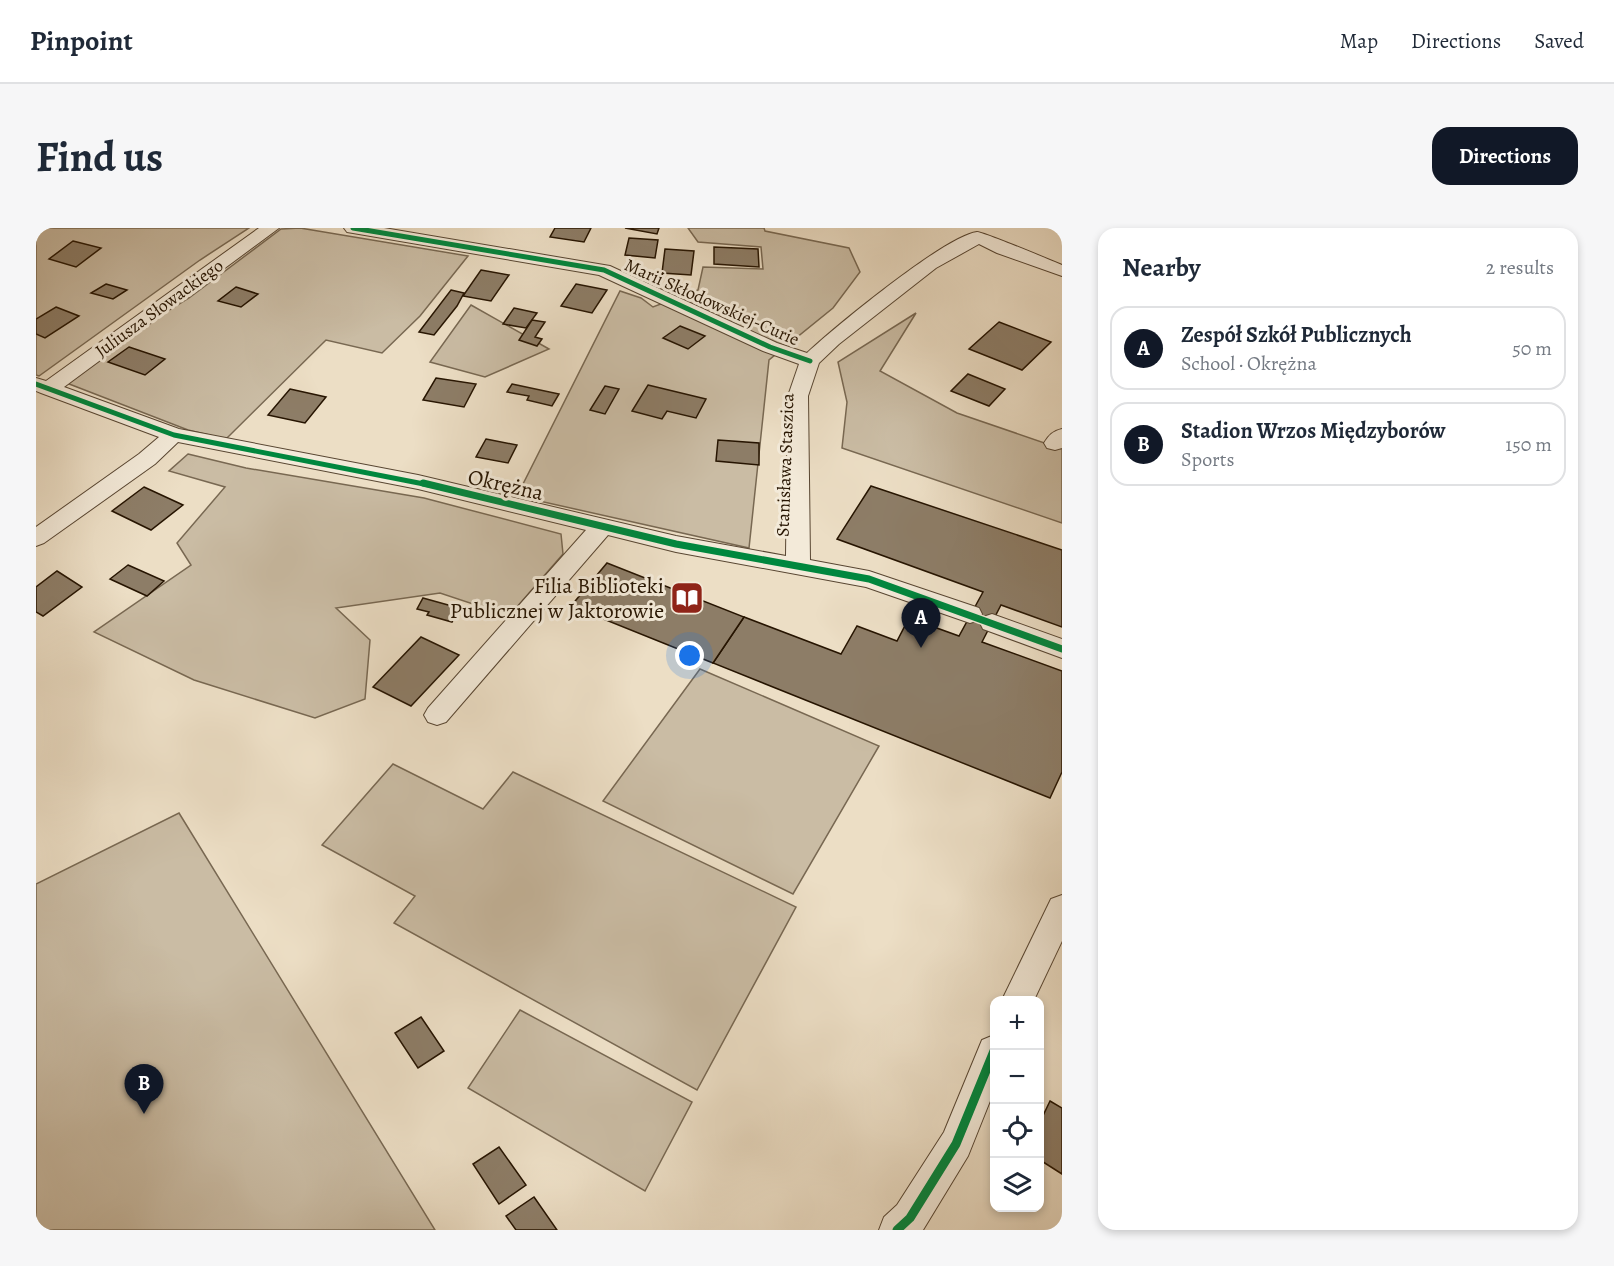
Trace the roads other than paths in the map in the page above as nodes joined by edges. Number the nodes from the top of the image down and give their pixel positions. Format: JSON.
{"nodes":[{"id":1,"x":270,"y":228,"type":"edge"},
{"id":2,"x":353,"y":228,"type":"edge"},
{"id":3,"x":976,"y":233,"type":"edge"},
{"id":4,"x":1062,"y":271,"type":"edge"},
{"id":5,"x":810,"y":361,"type":"junction"},
{"id":6,"x":42,"y":387,"type":"edge"},
{"id":7,"x":174,"y":435,"type":"junction"},
{"id":8,"x":601,"y":528,"type":"junction"},
{"id":9,"x":36,"y":538,"type":"edge"},
{"id":10,"x":798,"y":566,"type":"junction"},
{"id":11,"x":1062,"y":649,"type":"edge"},
{"id":12,"x":437,"y":715,"type":"dead end"},
{"id":13,"x":1062,"y":908,"type":"edge"},
{"id":14,"x":1020,"y":996,"type":"edge"},
{"id":15,"x":990,"y":1061,"type":"edge"},
{"id":16,"x":897,"y":1230,"type":"edge"}],
"edges":[{"from":1,"to":6,"type":"street","name":"Juliusza Słowackiego"},
{"from":2,"to":5,"type":"street","name":"Marii Skłodowskiej-Curie"},
{"from":3,"to":4,"type":"street"},
{"from":3,"to":5,"type":"street","name":"Stanisława Staszica"},
{"from":5,"to":10,"type":"street","name":"Stanisława Staszica"},
{"from":6,"to":7,"type":"street","name":"Okrężna"},
{"from":7,"to":8,"type":"street","name":"Okrężna"},
{"from":7,"to":9,"type":"street"},
{"from":8,"to":10,"type":"street","name":"Okrężna"},
{"from":8,"to":12,"type":"street"},
{"from":10,"to":11,"type":"street","name":"Okrężna"},
{"from":13,"to":14,"type":"street"},
{"from":15,"to":16,"type":"street"}]}
